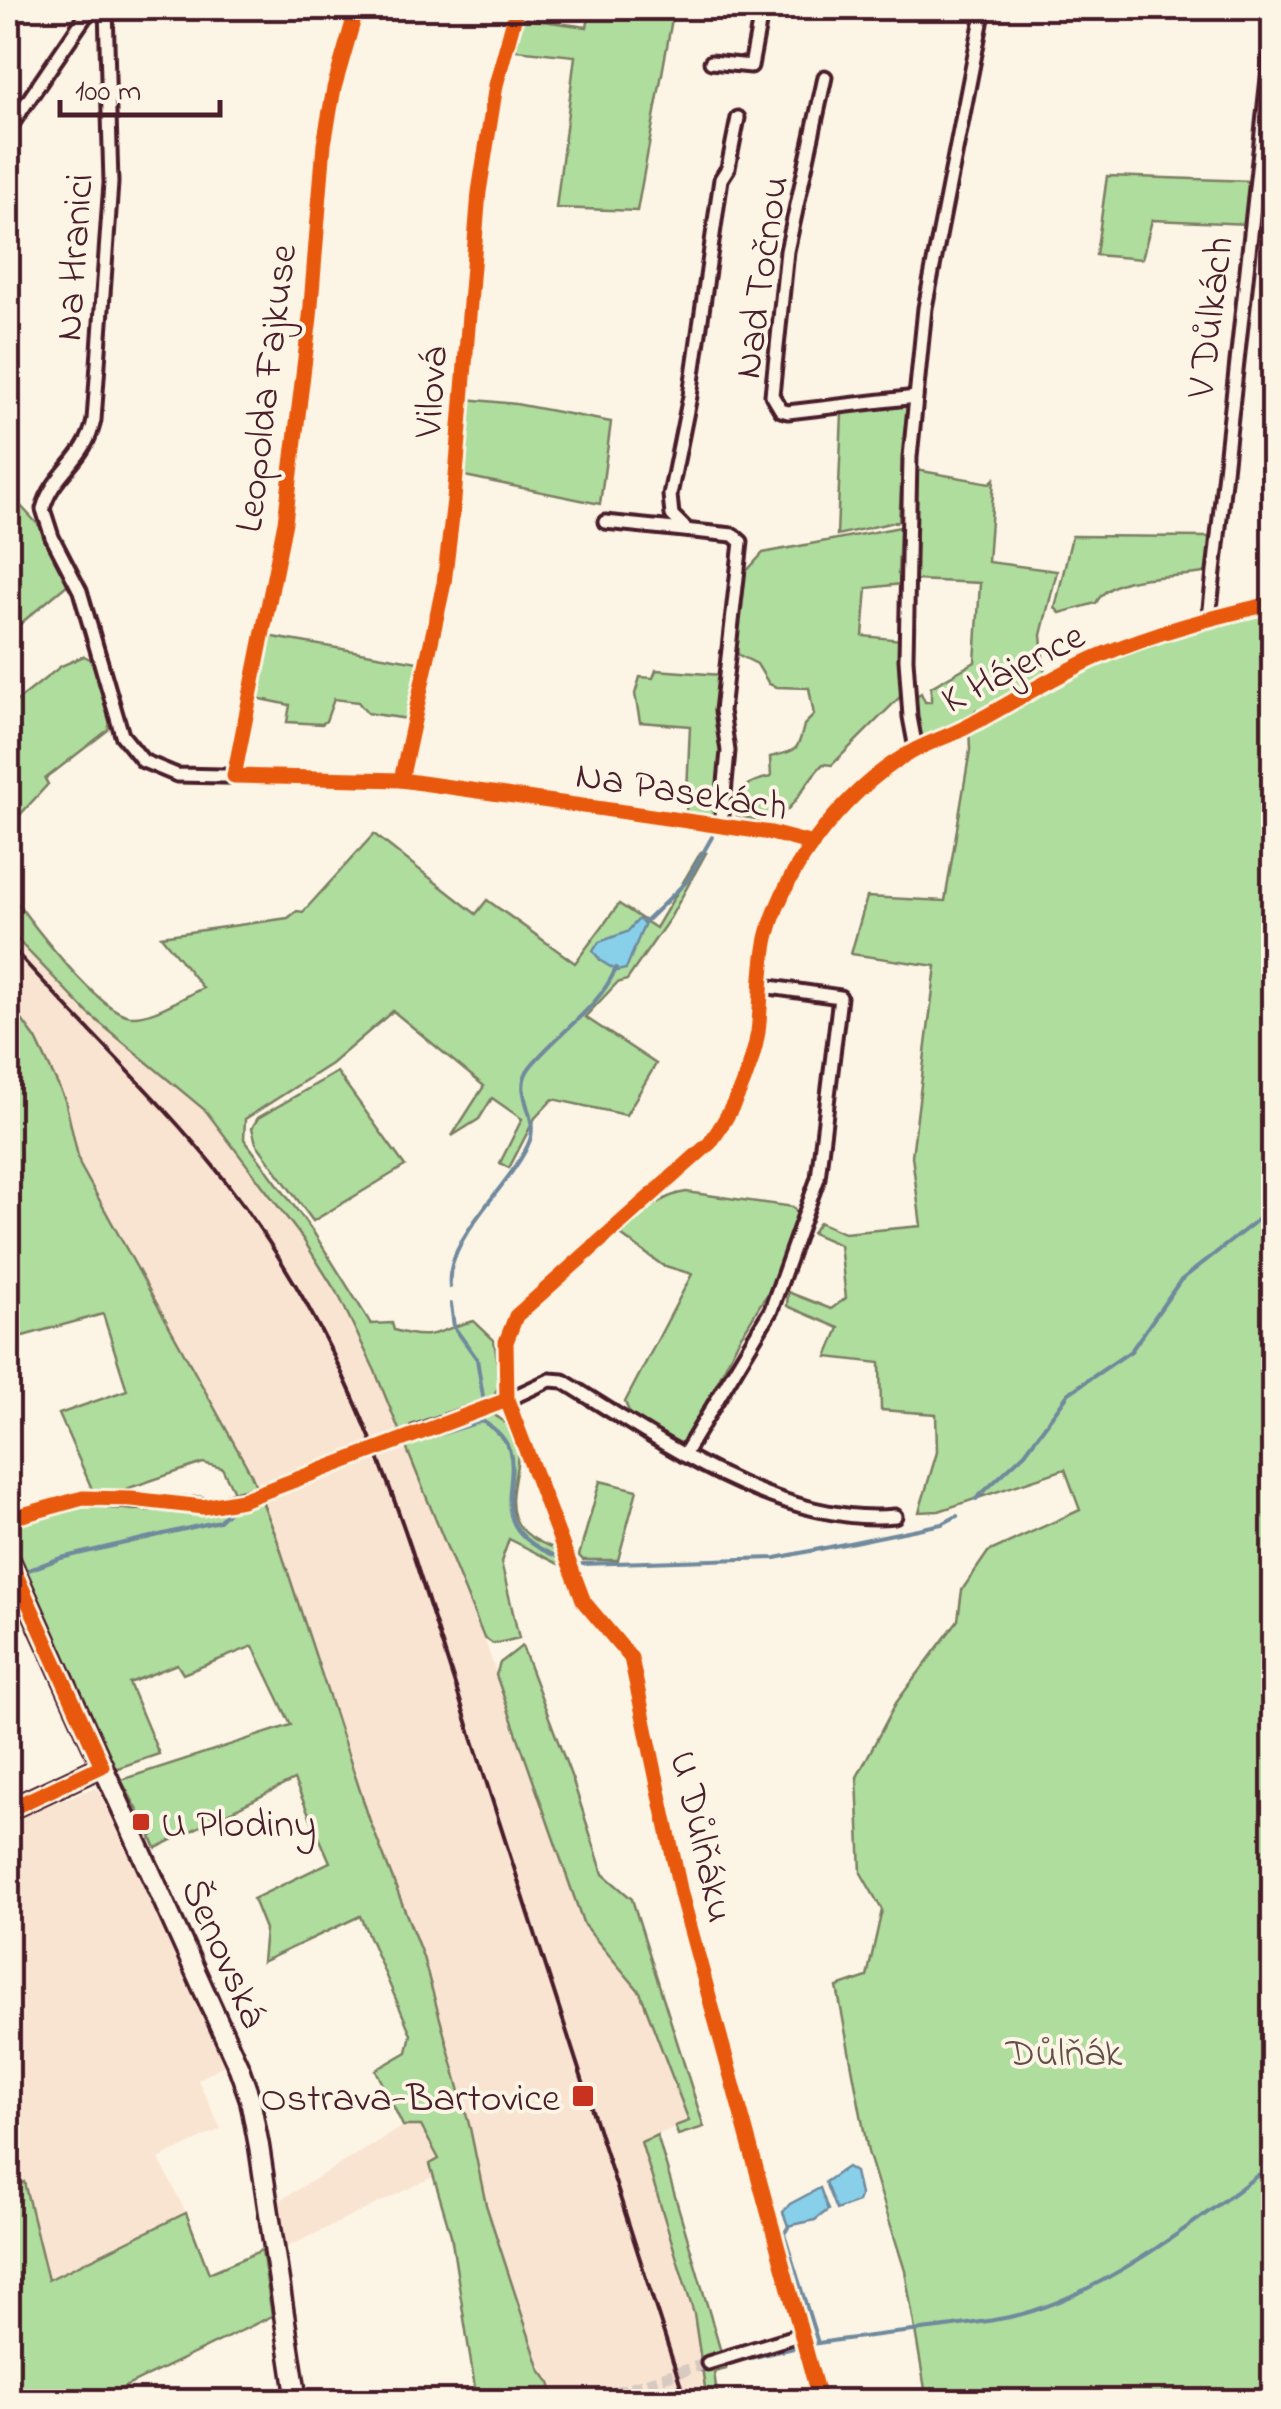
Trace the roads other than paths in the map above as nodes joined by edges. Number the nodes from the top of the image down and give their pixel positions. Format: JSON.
{"nodes":[{"id":1,"x":91,"y":8,"type":"edge"},
{"id":2,"x":106,"y":8,"type":"edge"},
{"id":3,"x":357,"y":8,"type":"edge"},
{"id":4,"x":517,"y":8,"type":"edge"},
{"id":5,"x":762,"y":8,"type":"edge"},
{"id":6,"x":984,"y":8,"type":"edge"},
{"id":7,"x":1274,"y":23,"type":"edge"},
{"id":8,"x":710,"y":62,"type":"dead end"},
{"id":9,"x":825,"y":77,"type":"dead end"},
{"id":10,"x":738,"y":118,"type":"dead end"},
{"id":11,"x":8,"y":130,"type":"edge"},
{"id":12,"x":916,"y":397,"type":"junction"},
{"id":13,"x":47,"y":494,"type":"joint"},
{"id":14,"x":669,"y":507,"type":"junction"},
{"id":15,"x":605,"y":522,"type":"dead end"},
{"id":16,"x":651,"y":527,"type":"junction"},
{"id":17,"x":687,"y":530,"type":"junction"},
{"id":18,"x":1274,"y":603,"type":"edge"},
{"id":19,"x":1210,"y":618,"type":"junction"},
{"id":20,"x":916,"y":750,"type":"junction"},
{"id":21,"x":234,"y":776,"type":"junction"},
{"id":22,"x":401,"y":780,"type":"junction"},
{"id":23,"x":721,"y":826,"type":"junction"},
{"id":24,"x":813,"y":844,"type":"junction"},
{"id":25,"x":762,"y":986,"type":"junction"},
{"id":26,"x":508,"y":1400,"type":"junction"},
{"id":27,"x":414,"y":1433,"type":"tunnel mouth"},
{"id":28,"x":684,"y":1455,"type":"junction"},
{"id":29,"x":264,"y":1492,"type":"tunnel mouth"},
{"id":30,"x":895,"y":1516,"type":"dead end"},
{"id":31,"x":8,"y":1519,"type":"edge"},
{"id":32,"x":8,"y":1557,"type":"edge"},
{"id":33,"x":102,"y":1766,"type":"junction"},
{"id":34,"x":8,"y":1810,"type":"edge"},
{"id":35,"x":802,"y":2334,"type":"junction"},
{"id":36,"x":708,"y":2364,"type":"tunnel mouth"},
{"id":37,"x":297,"y":2402,"type":"edge"},
{"id":38,"x":820,"y":2402,"type":"edge"}],
"edges":[{"from":1,"to":11,"type":"street"},
{"from":2,"to":13,"type":"street","name":"Na Hranici"},
{"from":3,"to":21,"type":"street","name":"Leopolda Fajkuse"},
{"from":4,"to":22,"type":"street","name":"Vilová"},
{"from":5,"to":8,"type":"street"},
{"from":6,"to":12,"type":"street"},
{"from":7,"to":19,"type":"street","name":"V Důlkách"},
{"from":9,"to":12,"type":"street","name":"Nad Točnou"},
{"from":10,"to":14,"type":"street"},
{"from":12,"to":20,"type":"street"},
{"from":13,"to":21,"type":"street","name":"Na Pasekách"},
{"from":14,"to":16,"type":"street"},
{"from":14,"to":17,"type":"street"},
{"from":15,"to":16,"type":"street","name":"Na Pasekách"},
{"from":16,"to":17,"type":"street","name":"Na Pasekách"},
{"from":17,"to":23,"type":"street","name":"Na Pasekách"},
{"from":18,"to":19,"type":"street","name":"K Hájence"},
{"from":19,"to":20,"type":"street","name":"K Hájence"},
{"from":20,"to":24,"type":"street","name":"K Hájence"},
{"from":21,"to":22,"type":"street","name":"Na Pasekách"},
{"from":22,"to":23,"type":"street","name":"Na Pasekách"},
{"from":23,"to":24,"type":"street","name":"Na Pasekách"},
{"from":24,"to":25,"type":"street","name":"Na Pasekách"},
{"from":25,"to":26,"type":"street","name":"Na Pasekách"},
{"from":25,"to":28,"type":"street"},
{"from":26,"to":27,"type":"street"},
{"from":26,"to":28,"type":"street"},
{"from":26,"to":35,"type":"street","name":"U Důlňáku"},
{"from":28,"to":30,"type":"street"},
{"from":29,"to":31,"type":"street"},
{"from":32,"to":33,"type":"street","name":"Šenovská"},
{"from":33,"to":34,"type":"street"},
{"from":33,"to":37,"type":"street","name":"Šenovská"},
{"from":35,"to":36,"type":"street"},
{"from":35,"to":38,"type":"street","name":"U Důlňáku"}]}
